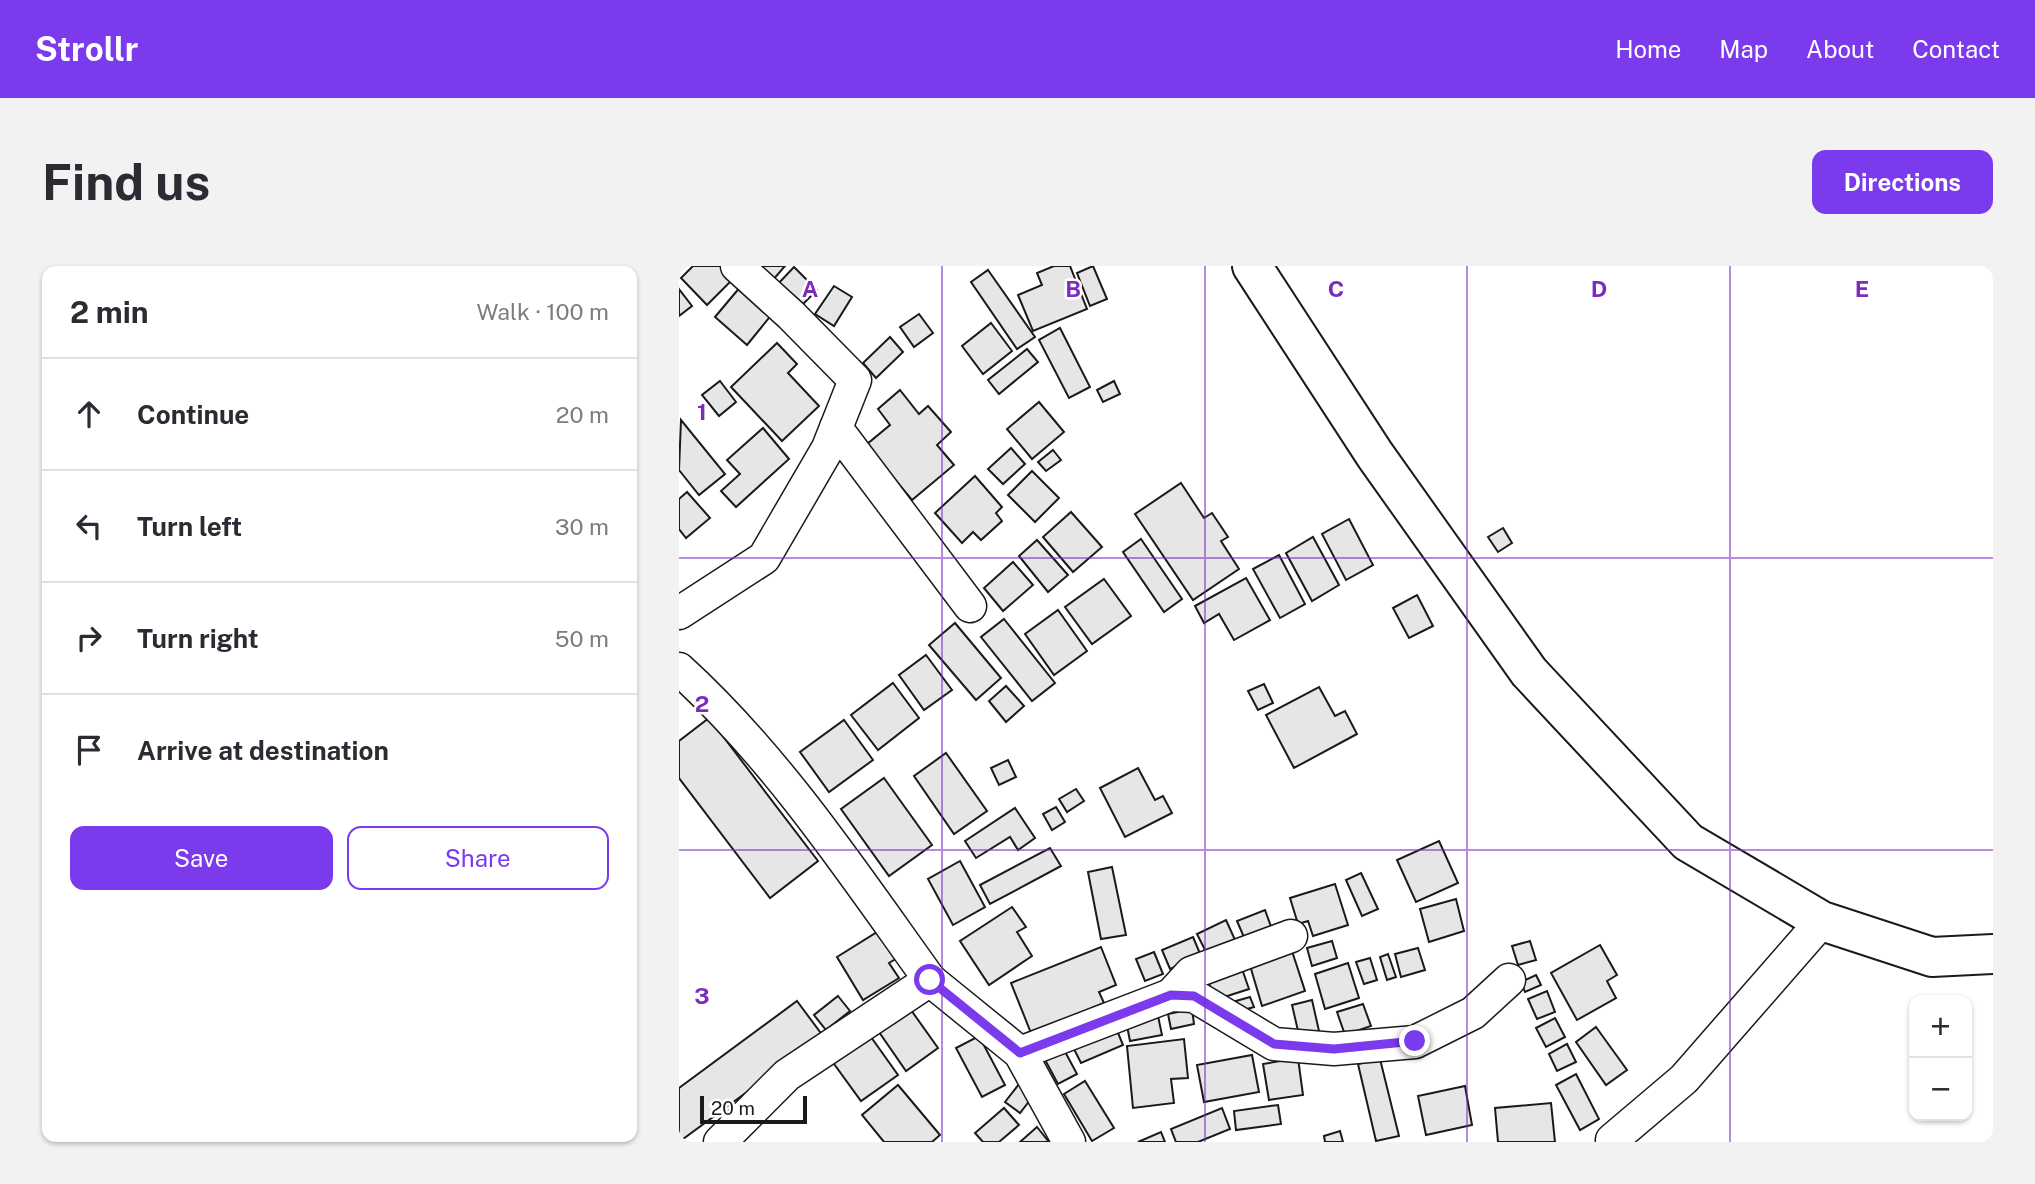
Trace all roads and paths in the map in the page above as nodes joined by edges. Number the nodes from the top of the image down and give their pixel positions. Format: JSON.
{"nodes":[{"id":1,"x":737,"y":266,"type":"edge"},
{"id":2,"x":1252,"y":266,"type":"edge"},
{"id":3,"x":836,"y":428,"type":"junction"},
{"id":4,"x":970,"y":606,"type":"dead end"},
{"id":5,"x":679,"y":613,"type":"edge"},
{"id":6,"x":679,"y":669,"type":"edge"},
{"id":7,"x":1822,"y":921,"type":"junction"},
{"id":8,"x":1291,"y":936,"type":"dead end"},
{"id":9,"x":1993,"y":954,"type":"edge"},
{"id":10,"x":930,"y":980,"type":"junction"},
{"id":11,"x":1509,"y":980,"type":"dead end"},
{"id":12,"x":1171,"y":995,"type":"junction"},
{"id":13,"x":1020,"y":1053,"type":"junction"},
{"id":14,"x":1612,"y":1140,"type":"edge"},
{"id":15,"x":720,"y":1142,"type":"edge"},
{"id":16,"x":1069,"y":1142,"type":"edge"}],
"edges":[{"from":1,"to":3,"type":"street"},
{"from":2,"to":7,"type":"main road"},
{"from":3,"to":4,"type":"street"},
{"from":3,"to":5,"type":"street"},
{"from":6,"to":10,"type":"street"},
{"from":7,"to":9,"type":"main road"},
{"from":7,"to":14,"type":"street"},
{"from":8,"to":12,"type":"street"},
{"from":10,"to":13,"type":"street"},
{"from":10,"to":15,"type":"street"},
{"from":11,"to":12,"type":"street"},
{"from":12,"to":13,"type":"street"},
{"from":13,"to":16,"type":"street"}]}
